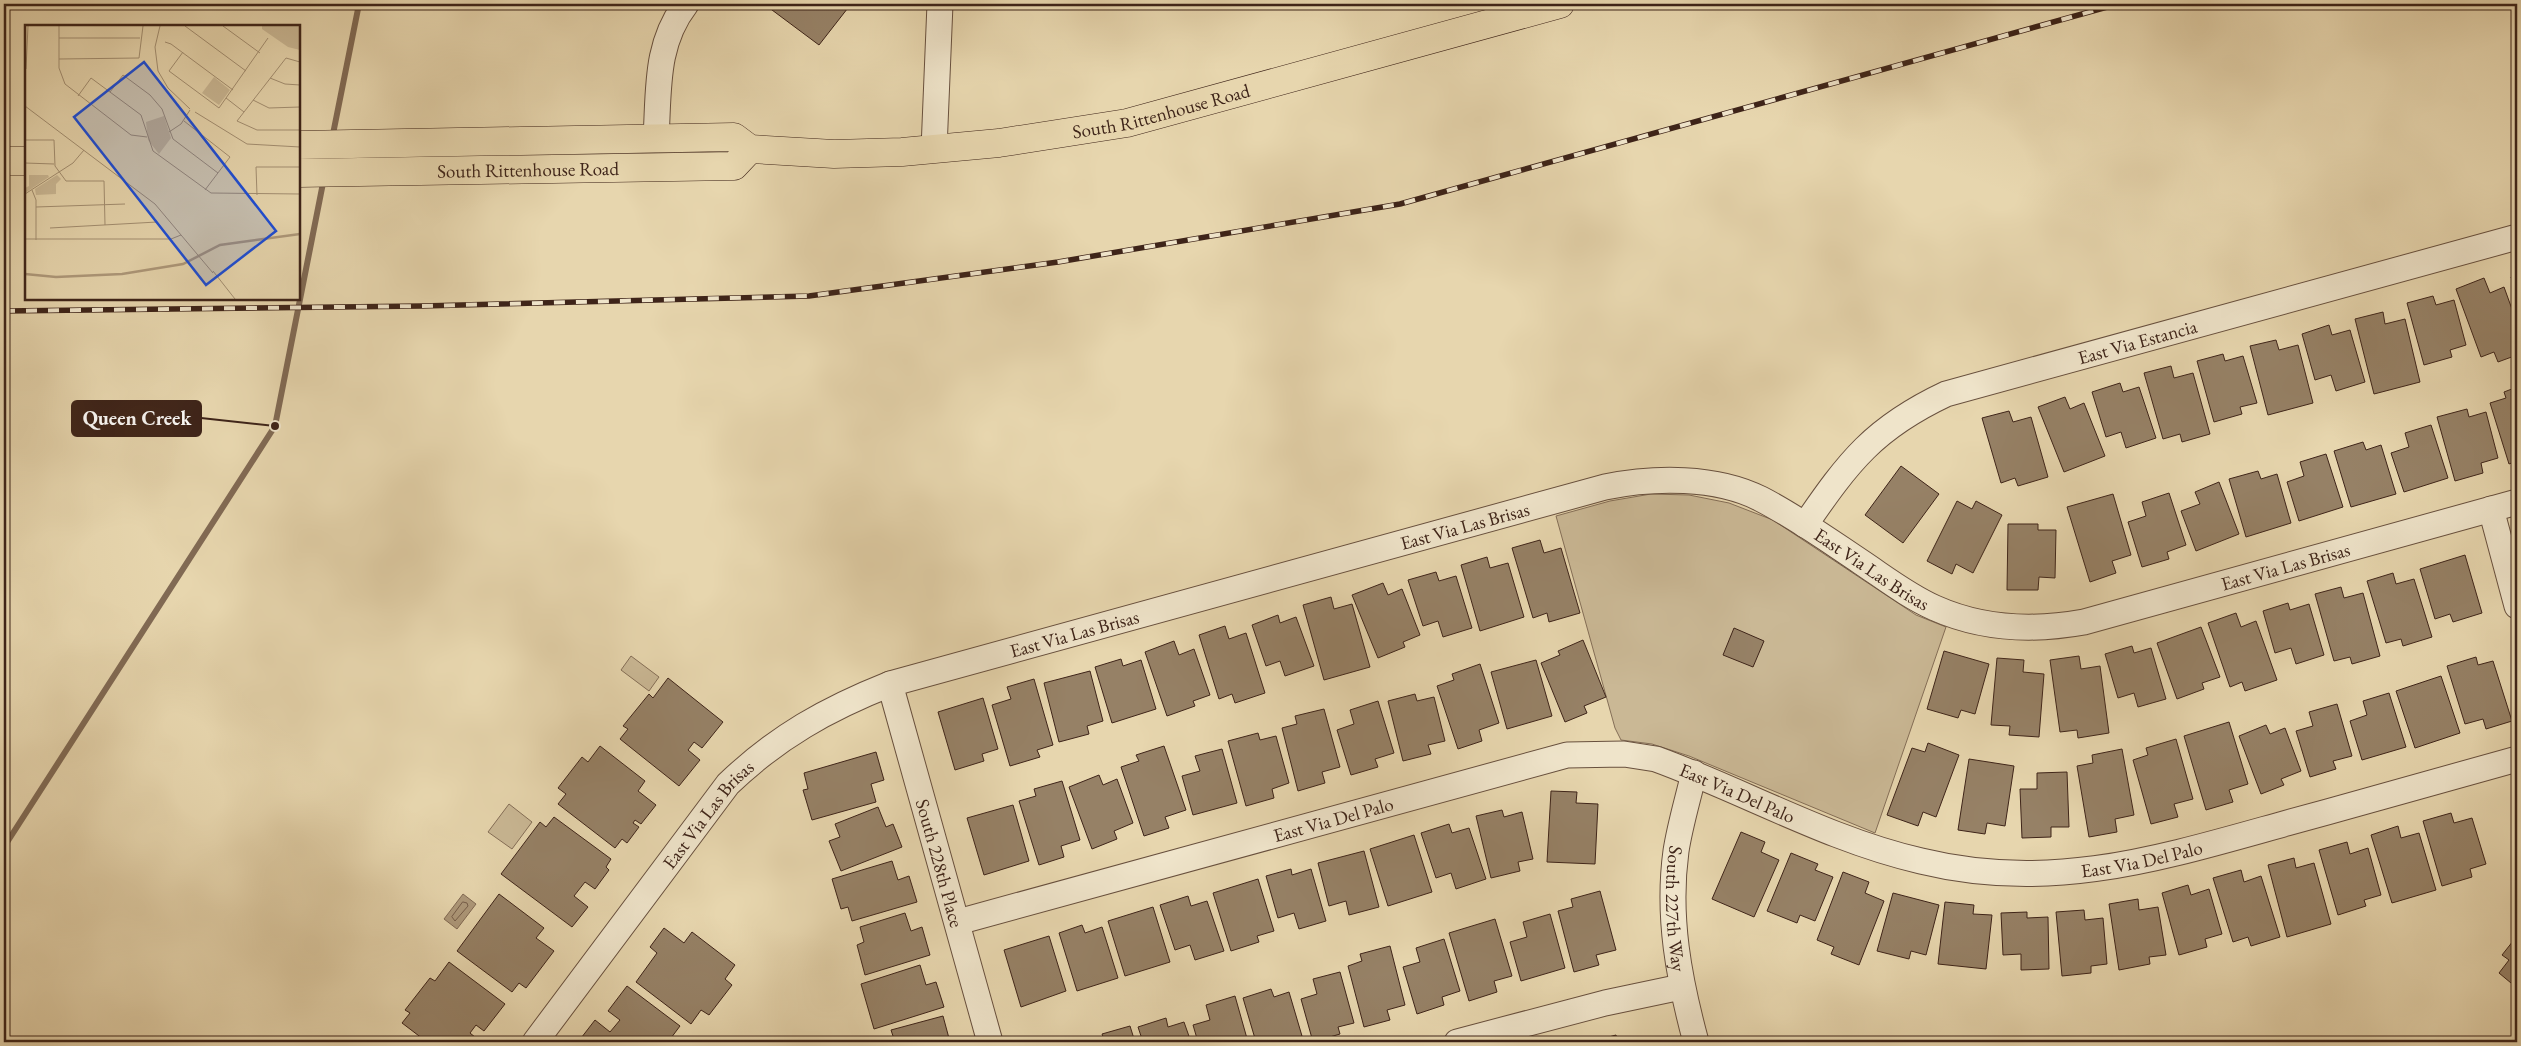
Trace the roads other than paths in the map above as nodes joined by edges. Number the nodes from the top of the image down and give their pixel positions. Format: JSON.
{"nodes":[{"id":1,"x":686,"y":4,"type":"edge"},
{"id":2,"x":940,"y":4,"type":"edge"},
{"id":3,"x":1560,"y":4,"type":"edge"},
{"id":4,"x":656,"y":138,"type":"junction"},
{"id":5,"x":300,"y":145,"type":"edge"},
{"id":6,"x":750,"y":149,"type":"junction"},
{"id":7,"x":934,"y":149,"type":"junction"},
{"id":8,"x":4,"y":161,"type":"edge"},
{"id":9,"x":25,"y":161,"type":"edge"},
{"id":10,"x":300,"y":173,"type":"edge"},
{"id":11,"x":2517,"y":237,"type":"edge"},
{"id":12,"x":2517,"y":502,"type":"edge"},
{"id":13,"x":2492,"y":509,"type":"junction"},
{"id":14,"x":1805,"y":525,"type":"junction"},
{"id":15,"x":2517,"y":606,"type":"edge"},
{"id":16,"x":890,"y":684,"type":"junction"},
{"id":17,"x":2517,"y":759,"type":"edge"},
{"id":18,"x":1694,"y":773,"type":"junction"},
{"id":19,"x":958,"y":922,"type":"junction"},
{"id":20,"x":1681,"y":987,"type":"junction"},
{"id":21,"x":535,"y":1042,"type":"edge"},
{"id":22,"x":990,"y":1042,"type":"edge"},
{"id":23,"x":1457,"y":1042,"type":"edge"},
{"id":24,"x":1696,"y":1042,"type":"edge"}],
"edges":[{"from":1,"to":4,"type":"street"},
{"from":2,"to":7,"type":"street"},
{"from":3,"to":7,"type":"main road","name":"South Rittenhouse Road"},
{"from":4,"to":5,"type":"main road","name":"South Rittenhouse Road"},
{"from":4,"to":6,"type":"main road","name":"South Rittenhouse Road"},
{"from":6,"to":7,"type":"main road","name":"South Rittenhouse Road"},
{"from":6,"to":10,"type":"main road","name":"South Rittenhouse Road"},
{"from":8,"to":9,"type":"main road"},
{"from":11,"to":14,"type":"street","name":"East Via Estancia"},
{"from":12,"to":13,"type":"street","name":"East Via Las Brisas"},
{"from":13,"to":14,"type":"street","name":"East Via Las Brisas"},
{"from":13,"to":15,"type":"street"},
{"from":14,"to":16,"type":"street","name":"East Via Las Brisas"},
{"from":16,"to":19,"type":"street","name":"South 228th Place"},
{"from":16,"to":21,"type":"street","name":"East Via Las Brisas"},
{"from":17,"to":18,"type":"street","name":"East Via Del Palo"},
{"from":18,"to":19,"type":"street","name":"East Via Del Palo"},
{"from":18,"to":20,"type":"street","name":"South 227th Way"},
{"from":19,"to":22,"type":"street","name":"South 228th Place"},
{"from":20,"to":23,"type":"street"},
{"from":20,"to":24,"type":"street","name":"South 227th Way"}]}
